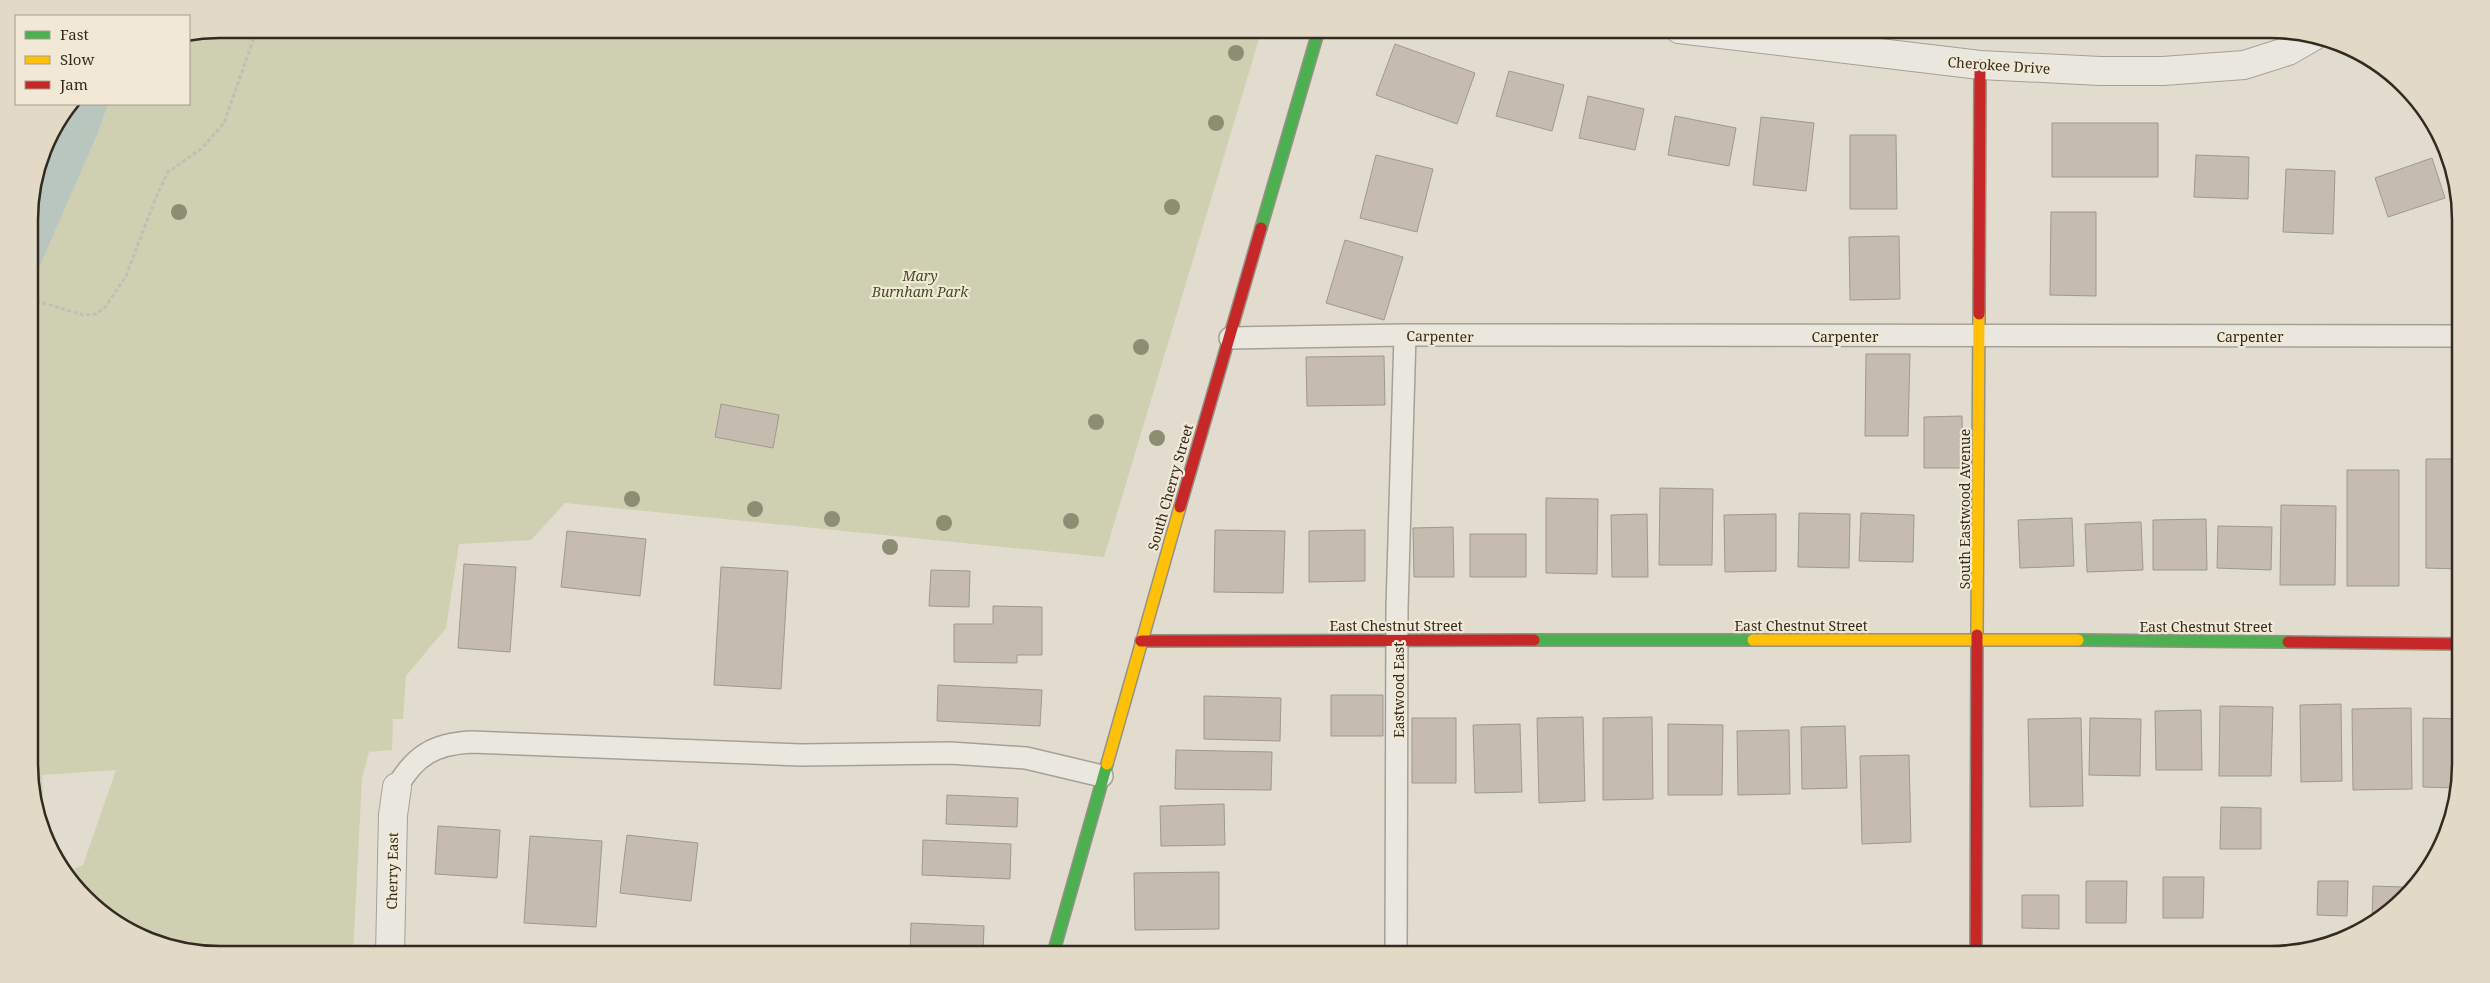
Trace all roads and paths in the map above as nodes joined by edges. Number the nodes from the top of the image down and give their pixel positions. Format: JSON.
{"nodes":[{"id":1,"x":254,"y":38,"type":"edge"},
{"id":2,"x":1317,"y":38,"type":"edge"},
{"id":3,"x":1754,"y":38,"type":"edge"},
{"id":4,"x":2305,"y":41,"type":"edge"},
{"id":5,"x":1980,"y":65,"type":"junction"},
{"id":6,"x":38,"y":302,"type":"edge"},
{"id":7,"x":1405,"y":336,"type":"junction"},
{"id":8,"x":1979,"y":336,"type":"junction"},
{"id":9,"x":2452,"y":336,"type":"edge"},
{"id":10,"x":1230,"y":338,"type":"junction"},
{"id":11,"x":1979,"y":639,"type":"junction"},
{"id":12,"x":1141,"y":640,"type":"junction"},
{"id":13,"x":1398,"y":640,"type":"junction"},
{"id":14,"x":2452,"y":644,"type":"edge"},
{"id":15,"x":1102,"y":776,"type":"junction"},
{"id":16,"x":397,"y":787,"type":"joint"},
{"id":17,"x":390,"y":946,"type":"edge"},
{"id":18,"x":1061,"y":946,"type":"edge"},
{"id":19,"x":1396,"y":946,"type":"edge"},
{"id":20,"x":1976,"y":946,"type":"edge"}],
"edges":[{"from":1,"to":6,"type":"path"},
{"from":2,"to":10,"type":"street","name":"South Cherry Street"},
{"from":3,"to":5,"type":"street","name":"Cherokee Drive"},
{"from":4,"to":5,"type":"street","name":"Cherokee Drive"},
{"from":5,"to":8,"type":"street","name":"South Eastwood Avenue"},
{"from":7,"to":8,"type":"lane","name":"Carpenter"},
{"from":7,"to":10,"type":"lane","name":"Carpenter"},
{"from":7,"to":13,"type":"lane","name":"Eastwood East"},
{"from":8,"to":9,"type":"lane","name":"Carpenter"},
{"from":8,"to":11,"type":"street","name":"South Eastwood Avenue"},
{"from":10,"to":12,"type":"street","name":"South Cherry Street"},
{"from":11,"to":13,"type":"street","name":"East Chestnut Street"},
{"from":11,"to":14,"type":"street","name":"East Chestnut Street"},
{"from":11,"to":20,"type":"street","name":"South Eastwood Avenue"},
{"from":12,"to":13,"type":"street","name":"East Chestnut Street"},
{"from":12,"to":15,"type":"street","name":"South Cherry Street"},
{"from":13,"to":19,"type":"lane","name":"Eastwood East"},
{"from":15,"to":16,"type":"lane"},
{"from":15,"to":18,"type":"street","name":"South Cherry Street"},
{"from":16,"to":17,"type":"street","name":"Cherry East"}]}
